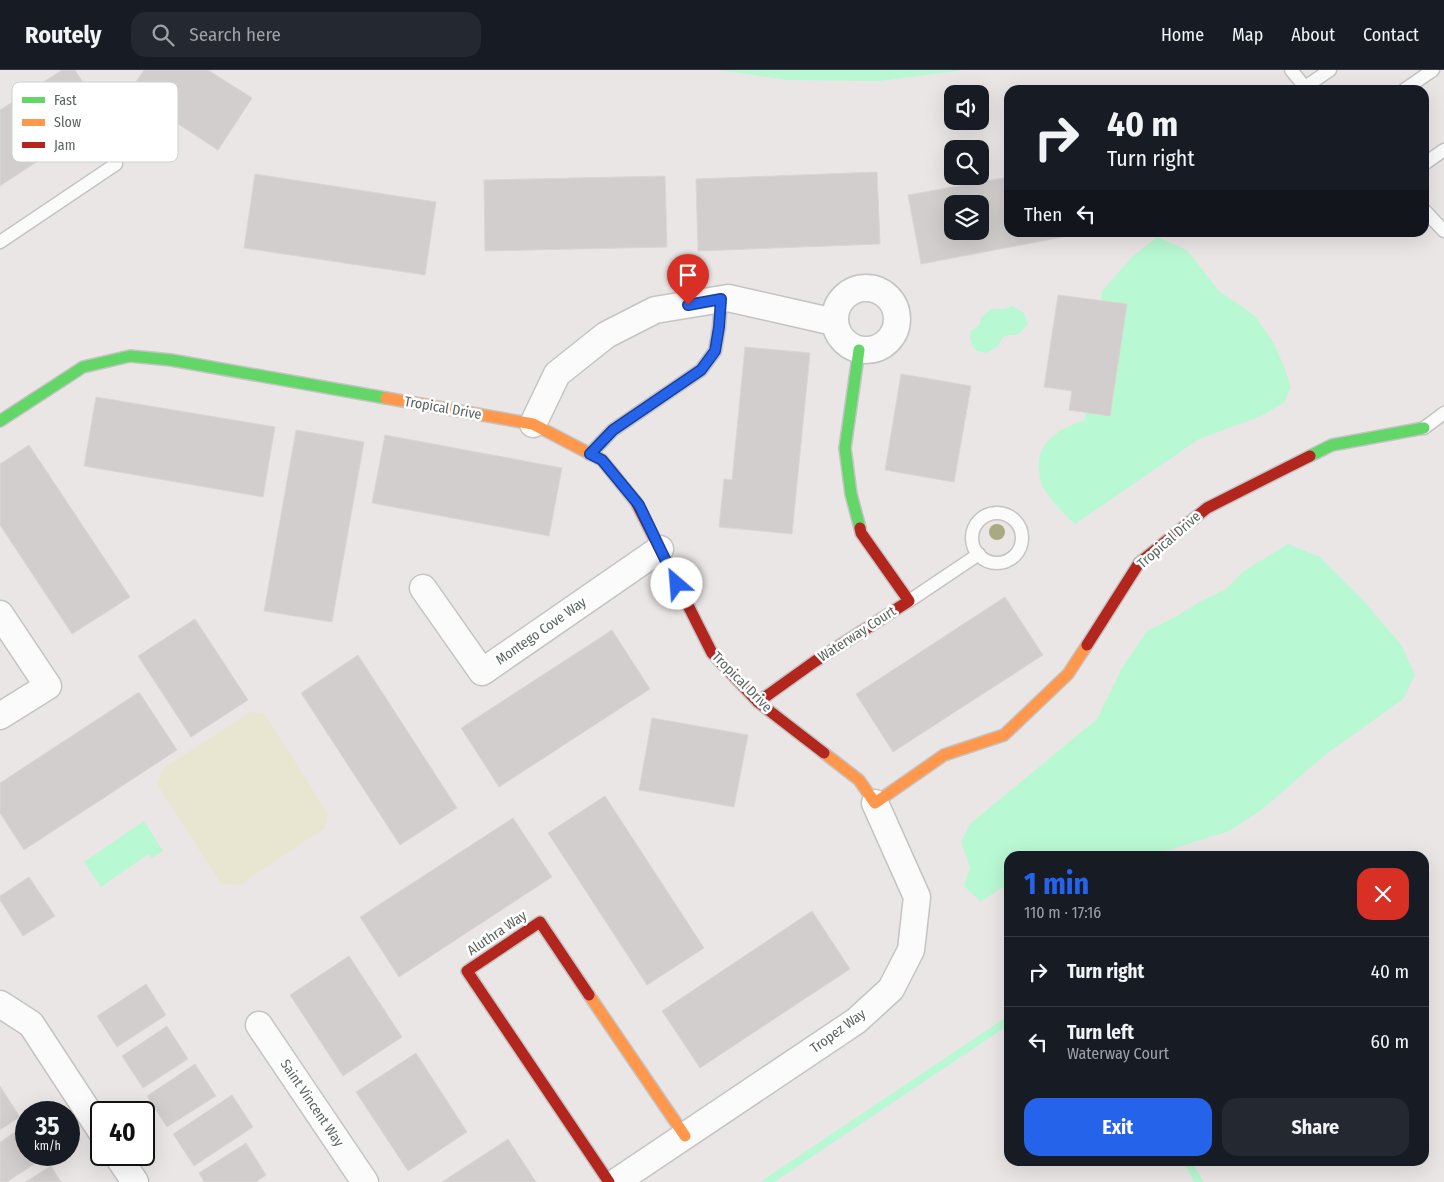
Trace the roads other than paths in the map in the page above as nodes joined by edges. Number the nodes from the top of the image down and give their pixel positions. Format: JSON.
{"nodes":[{"id":1,"x":1291,"y":70,"type":"edge"},
{"id":2,"x":1330,"y":70,"type":"edge"},
{"id":3,"x":1432,"y":70,"type":"edge"},
{"id":4,"x":1303,"y":85,"type":"edge"},
{"id":5,"x":1311,"y":85,"type":"edge"},
{"id":6,"x":1411,"y":85,"type":"edge"},
{"id":7,"x":1444,"y":150,"type":"edge"},
{"id":8,"x":1429,"y":160,"type":"edge"},
{"id":9,"x":116,"y":164,"type":"dead end"},
{"id":10,"x":1429,"y":215,"type":"edge"},
{"id":11,"x":1444,"y":230,"type":"edge"},
{"id":12,"x":0,"y":242,"type":"edge"},
{"id":13,"x":721,"y":299,"type":"junction"},
{"id":14,"x":834,"y":322,"type":"junction"},
{"id":15,"x":859,"y":350,"type":"junction"},
{"id":16,"x":1444,"y":413,"type":"edge"},
{"id":17,"x":0,"y":421,"type":"edge"},
{"id":18,"x":1444,"y":421,"type":"edge"},
{"id":19,"x":533,"y":424,"type":"junction"},
{"id":20,"x":1424,"y":428,"type":"junction"},
{"id":21,"x":590,"y":454,"type":"junction"},
{"id":22,"x":660,"y":549,"type":"junction"},
{"id":23,"x":979,"y":554,"type":"dead end"},
{"id":24,"x":423,"y":588,"type":"dead end"},
{"id":25,"x":909,"y":601,"type":"junction"},
{"id":26,"x":0,"y":614,"type":"edge"},
{"id":27,"x":758,"y":702,"type":"junction"},
{"id":28,"x":0,"y":716,"type":"edge"},
{"id":29,"x":875,"y":803,"type":"junction"},
{"id":30,"x":0,"y":1004,"type":"edge"},
{"id":31,"x":259,"y":1025,"type":"dead end"},
{"id":32,"x":90,"y":1114,"type":"edge"},
{"id":33,"x":685,"y":1136,"type":"junction"},
{"id":34,"x":124,"y":1166,"type":"edge"},
{"id":35,"x":135,"y":1182,"type":"edge"},
{"id":36,"x":365,"y":1182,"type":"edge"},
{"id":37,"x":609,"y":1182,"type":"edge"},
{"id":38,"x":616,"y":1182,"type":"edge"}],
"edges":[{"from":1,"to":4,"type":"lane"},
{"from":2,"to":5,"type":"lane"},
{"from":3,"to":6,"type":"lane"},
{"from":7,"to":8,"type":"lane"},
{"from":9,"to":12,"type":"lane"},
{"from":10,"to":11,"type":"lane"},
{"from":13,"to":14,"type":"street"},
{"from":13,"to":19,"type":"street"},
{"from":13,"to":21,"type":"lane"},
{"from":14,"to":15,"type":"street"},
{"from":14,"to":15,"type":"street"},
{"from":15,"to":25,"type":"street","name":"Waterway Court"},
{"from":16,"to":20,"type":"lane","name":"Tropical Drive"},
{"from":17,"to":19,"type":"street","name":"Tropical Drive"},
{"from":18,"to":20,"type":"lane","name":"Tropical Drive"},
{"from":19,"to":21,"type":"street","name":"Tropical Drive"},
{"from":20,"to":29,"type":"street","name":"Tropical Drive"},
{"from":21,"to":22,"type":"street","name":"Tropical Drive"},
{"from":22,"to":24,"type":"street","name":"Montego Cove Way"},
{"from":22,"to":27,"type":"street","name":"Tropical Drive"},
{"from":23,"to":25,"type":"lane"},
{"from":25,"to":27,"type":"street","name":"Waterway Court"},
{"from":26,"to":28,"type":"street"},
{"from":27,"to":29,"type":"street","name":"Tropical Drive"},
{"from":29,"to":33,"type":"street","name":"Tropez Way"},
{"from":30,"to":32,"type":"street"},
{"from":31,"to":36,"type":"street","name":"Saint Vincent Way"},
{"from":33,"to":37,"type":"street","name":"Aluthra Way"},
{"from":33,"to":38,"type":"street","name":"Tropez Way"},
{"from":34,"to":35,"type":"street"}]}
